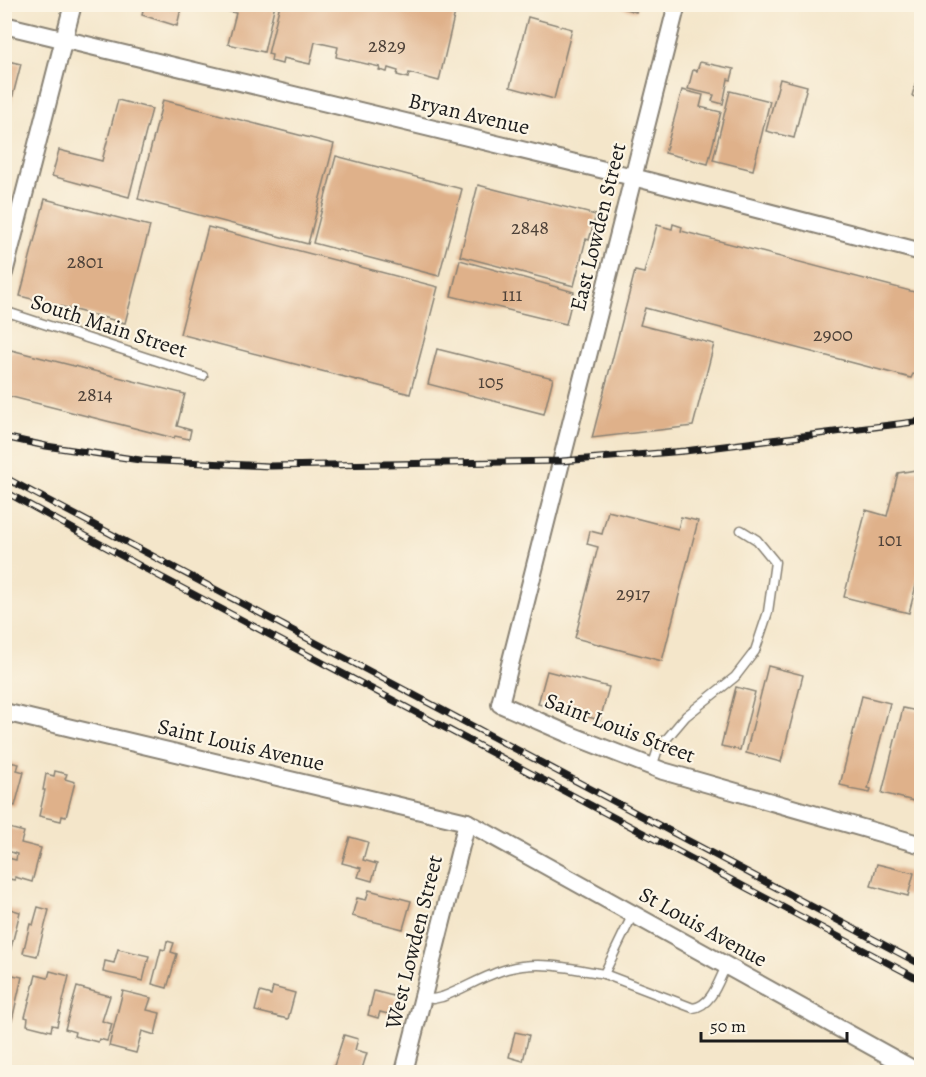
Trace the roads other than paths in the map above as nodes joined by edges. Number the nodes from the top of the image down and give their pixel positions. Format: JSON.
{"nodes":[{"id":1,"x":73,"y":4,"type":"edge"},
{"id":2,"x":677,"y":4,"type":"edge"},
{"id":3,"x":4,"y":25,"type":"edge"},
{"id":4,"x":64,"y":40,"type":"junction"},
{"id":5,"x":633,"y":177,"type":"junction"},
{"id":6,"x":921,"y":252,"type":"edge"},
{"id":7,"x":4,"y":273,"type":"edge"},
{"id":8,"x":4,"y":311,"type":"edge"},
{"id":9,"x":203,"y":376,"type":"dead end"},
{"id":10,"x":741,"y":530,"type":"dead end"},
{"id":11,"x":500,"y":704,"type":"joint"},
{"id":12,"x":4,"y":712,"type":"edge"},
{"id":13,"x":652,"y":767,"type":"junction"},
{"id":14,"x":467,"y":822,"type":"junction"},
{"id":15,"x":921,"y":845,"type":"edge"},
{"id":16,"x":633,"y":914,"type":"junction"},
{"id":17,"x":726,"y":966,"type":"junction"},
{"id":18,"x":604,"y":974,"type":"junction"},
{"id":19,"x":423,"y":997,"type":"junction"},
{"id":20,"x":404,"y":1072,"type":"edge"},
{"id":21,"x":918,"y":1072,"type":"edge"}],
"edges":[{"from":1,"to":4,"type":"street"},
{"from":2,"to":5,"type":"street","name":"East Lowden Street"},
{"from":3,"to":4,"type":"street","name":"Bryan Avenue"},
{"from":4,"to":5,"type":"street","name":"Bryan Avenue"},
{"from":4,"to":7,"type":"street"},
{"from":5,"to":6,"type":"street","name":"Bryan Avenue"},
{"from":5,"to":11,"type":"street","name":"East Lowden Street"},
{"from":8,"to":9,"type":"lane","name":"South Main Street"},
{"from":10,"to":13,"type":"lane"},
{"from":11,"to":13,"type":"street","name":"Saint Louis Street"},
{"from":12,"to":14,"type":"street","name":"Saint Louis Avenue"},
{"from":13,"to":15,"type":"street","name":"Saint Louis Street"},
{"from":14,"to":16,"type":"street","name":"St Louis Avenue"},
{"from":14,"to":19,"type":"street","name":"West Lowden Street"},
{"from":16,"to":17,"type":"street","name":"St Louis Avenue"},
{"from":16,"to":18,"type":"lane"},
{"from":17,"to":18,"type":"lane"},
{"from":17,"to":21,"type":"street","name":"St Louis Avenue"},
{"from":18,"to":19,"type":"lane"},
{"from":19,"to":20,"type":"street","name":"West Lowden Street"}]}
